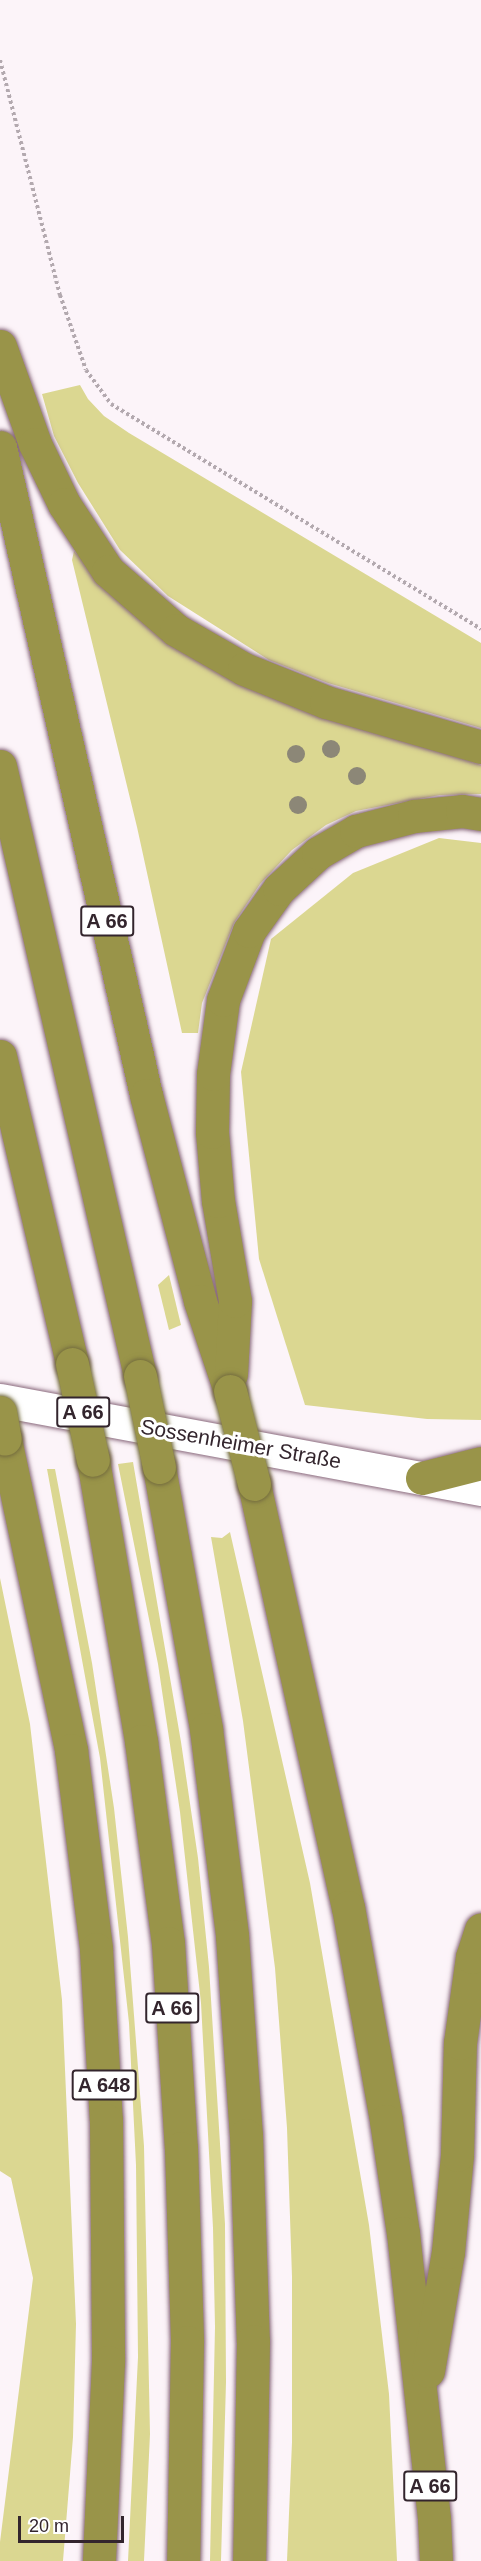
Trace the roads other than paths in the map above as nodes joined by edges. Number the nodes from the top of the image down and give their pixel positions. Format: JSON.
{"nodes":[{"id":1,"x":0,"y":346,"type":"edge"},
{"id":2,"x":0,"y":447,"type":"edge"},
{"id":3,"x":481,"y":747,"type":"edge"},
{"id":4,"x":0,"y":766,"type":"edge"},
{"id":5,"x":481,"y":814,"type":"edge"},
{"id":6,"x":0,"y":1056,"type":"edge"},
{"id":7,"x":230,"y":1391,"type":"junction"},
{"id":8,"x":0,"y":1400,"type":"edge"},
{"id":9,"x":3,"y":1425,"type":"edge"},
{"id":10,"x":481,"y":1463,"type":"edge"},
{"id":11,"x":422,"y":1478,"type":"junction"},
{"id":12,"x":481,"y":1489,"type":"edge"},
{"id":13,"x":481,"y":1929,"type":"edge"},
{"id":14,"x":422,"y":2411,"type":"junction"},
{"id":15,"x":99,"y":2561,"type":"edge"},
{"id":16,"x":183,"y":2561,"type":"edge"},
{"id":17,"x":249,"y":2561,"type":"edge"},
{"id":18,"x":436,"y":2561,"type":"edge"}],
"edges":[{"from":1,"to":3,"type":"highway"},
{"from":2,"to":7,"type":"highway","number":"A 66"},
{"from":4,"to":17,"type":"highway","bridge":true},
{"from":5,"to":7,"type":"highway"},
{"from":6,"to":16,"type":"highway","number":"A 66","bridge":true},
{"from":7,"to":14,"type":"highway","number":"A 66","bridge":true},
{"from":8,"to":11,"type":"main road","name":"Sossenheimer Straße"},
{"from":9,"to":15,"type":"highway","number":"A 648"},
{"from":10,"to":11,"type":"highway"},
{"from":11,"to":12,"type":"main road","name":"Sossenheimer Straße"},
{"from":13,"to":14,"type":"highway"},
{"from":14,"to":18,"type":"highway","number":"A 66"}]}
